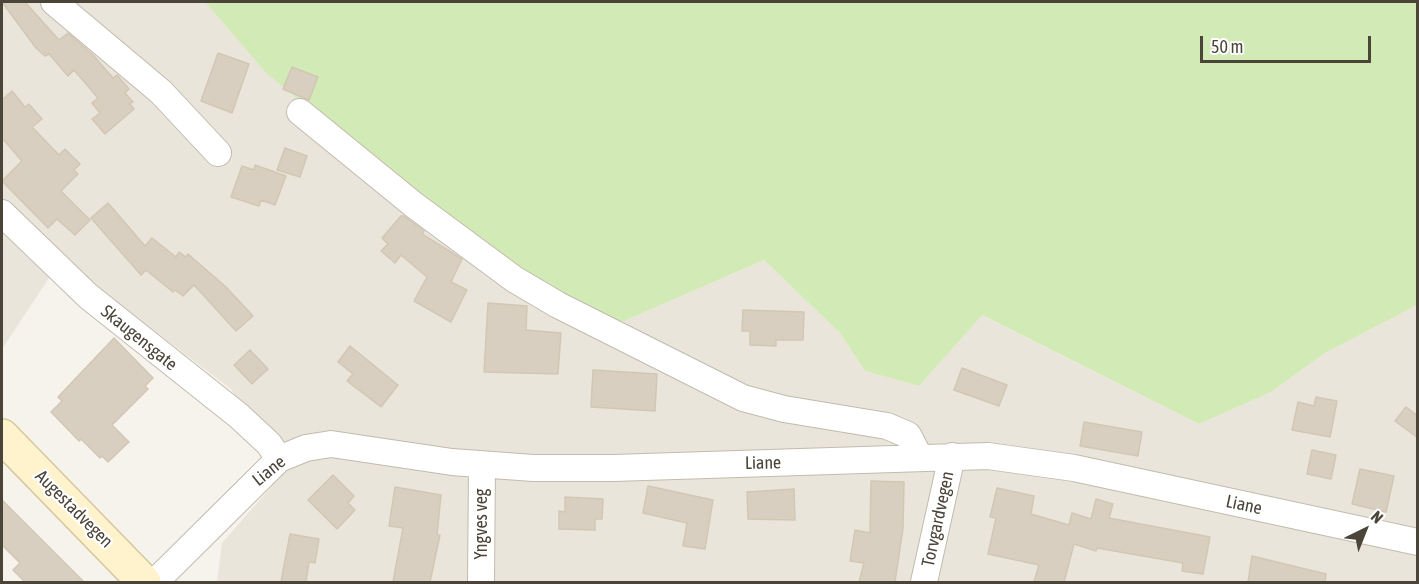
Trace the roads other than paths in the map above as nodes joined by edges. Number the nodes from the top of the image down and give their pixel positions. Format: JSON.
{"nodes":[{"id":1,"x":54,"y":2,"type":"edge"},
{"id":2,"x":300,"y":112,"type":"dead end"},
{"id":3,"x":218,"y":153,"type":"dead end"},
{"id":4,"x":2,"y":213,"type":"edge"},
{"id":5,"x":2,"y":436,"type":"edge"},
{"id":6,"x":952,"y":456,"type":"junction"},
{"id":7,"x":920,"y":458,"type":"junction"},
{"id":8,"x":279,"y":459,"type":"junction"},
{"id":9,"x":482,"y":465,"type":"junction"},
{"id":10,"x":1418,"y":542,"type":"edge"},
{"id":11,"x":144,"y":582,"type":"edge"},
{"id":12,"x":155,"y":582,"type":"edge"},
{"id":13,"x":481,"y":582,"type":"edge"},
{"id":14,"x":924,"y":582,"type":"edge"}],
"edges":[{"from":1,"to":3,"type":"street"},
{"from":2,"to":7,"type":"street"},
{"from":4,"to":8,"type":"street","name":"Skaugensgate"},
{"from":5,"to":11,"type":"main road","name":"Augestadvegen"},
{"from":6,"to":7,"type":"street","name":"Liane"},
{"from":6,"to":10,"type":"street","name":"Liane"},
{"from":6,"to":14,"type":"street","name":"Torvgardvegen"},
{"from":7,"to":9,"type":"street","name":"Liane"},
{"from":8,"to":9,"type":"street","name":"Liane"},
{"from":8,"to":12,"type":"street","name":"Liane"},
{"from":9,"to":13,"type":"street","name":"Yngves veg"}]}
